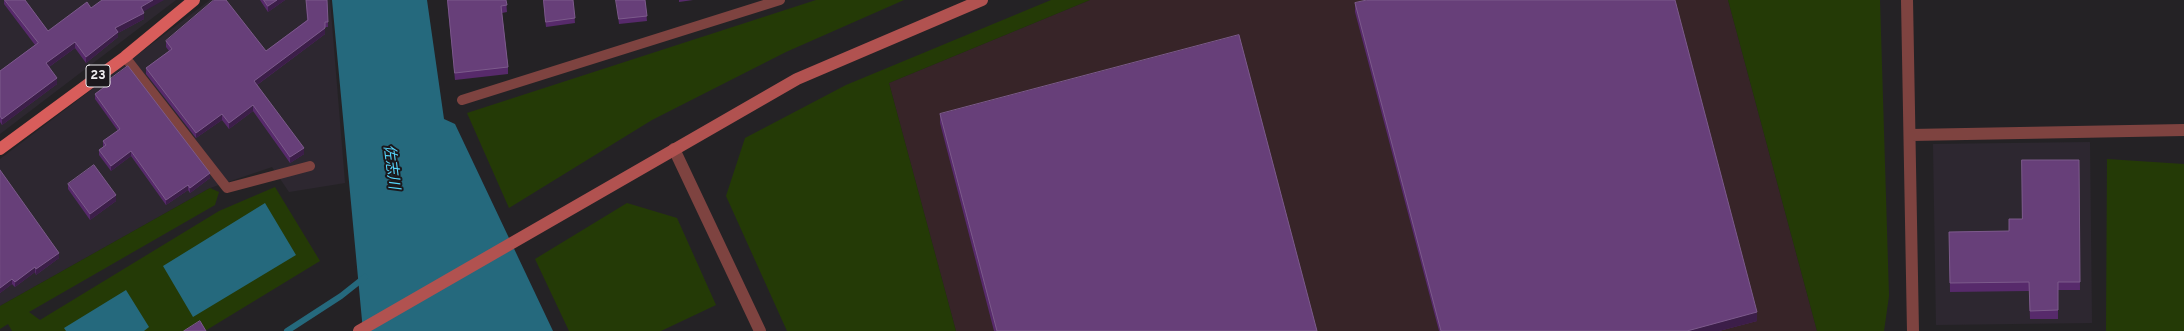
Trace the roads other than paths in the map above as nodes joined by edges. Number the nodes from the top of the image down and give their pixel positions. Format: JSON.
{"nodes":[{"id":1,"x":194,"y":0,"type":"edge"},
{"id":2,"x":780,"y":0,"type":"edge"},
{"id":3,"x":982,"y":0,"type":"edge"},
{"id":4,"x":1907,"y":0,"type":"edge"},
{"id":5,"x":125,"y":57,"type":"junction"},
{"id":6,"x":462,"y":100,"type":"dead end"},
{"id":7,"x":2184,"y":130,"type":"edge"},
{"id":8,"x":1911,"y":135,"type":"junction"},
{"id":9,"x":0,"y":149,"type":"edge"},
{"id":10,"x":674,"y":149,"type":"junction"},
{"id":11,"x":310,"y":166,"type":"dead end"},
{"id":12,"x":359,"y":331,"type":"edge"},
{"id":13,"x":760,"y":331,"type":"edge"},
{"id":14,"x":1913,"y":331,"type":"edge"}],
"edges":[{"from":1,"to":5,"type":"main road","number":"23"},
{"from":2,"to":6,"type":"lane"},
{"from":3,"to":10,"type":"street"},
{"from":4,"to":8,"type":"street"},
{"from":5,"to":9,"type":"main road","number":"23"},
{"from":5,"to":11,"type":"lane"},
{"from":7,"to":8,"type":"street"},
{"from":8,"to":14,"type":"street"},
{"from":10,"to":12,"type":"street"},
{"from":10,"to":13,"type":"street"}]}
